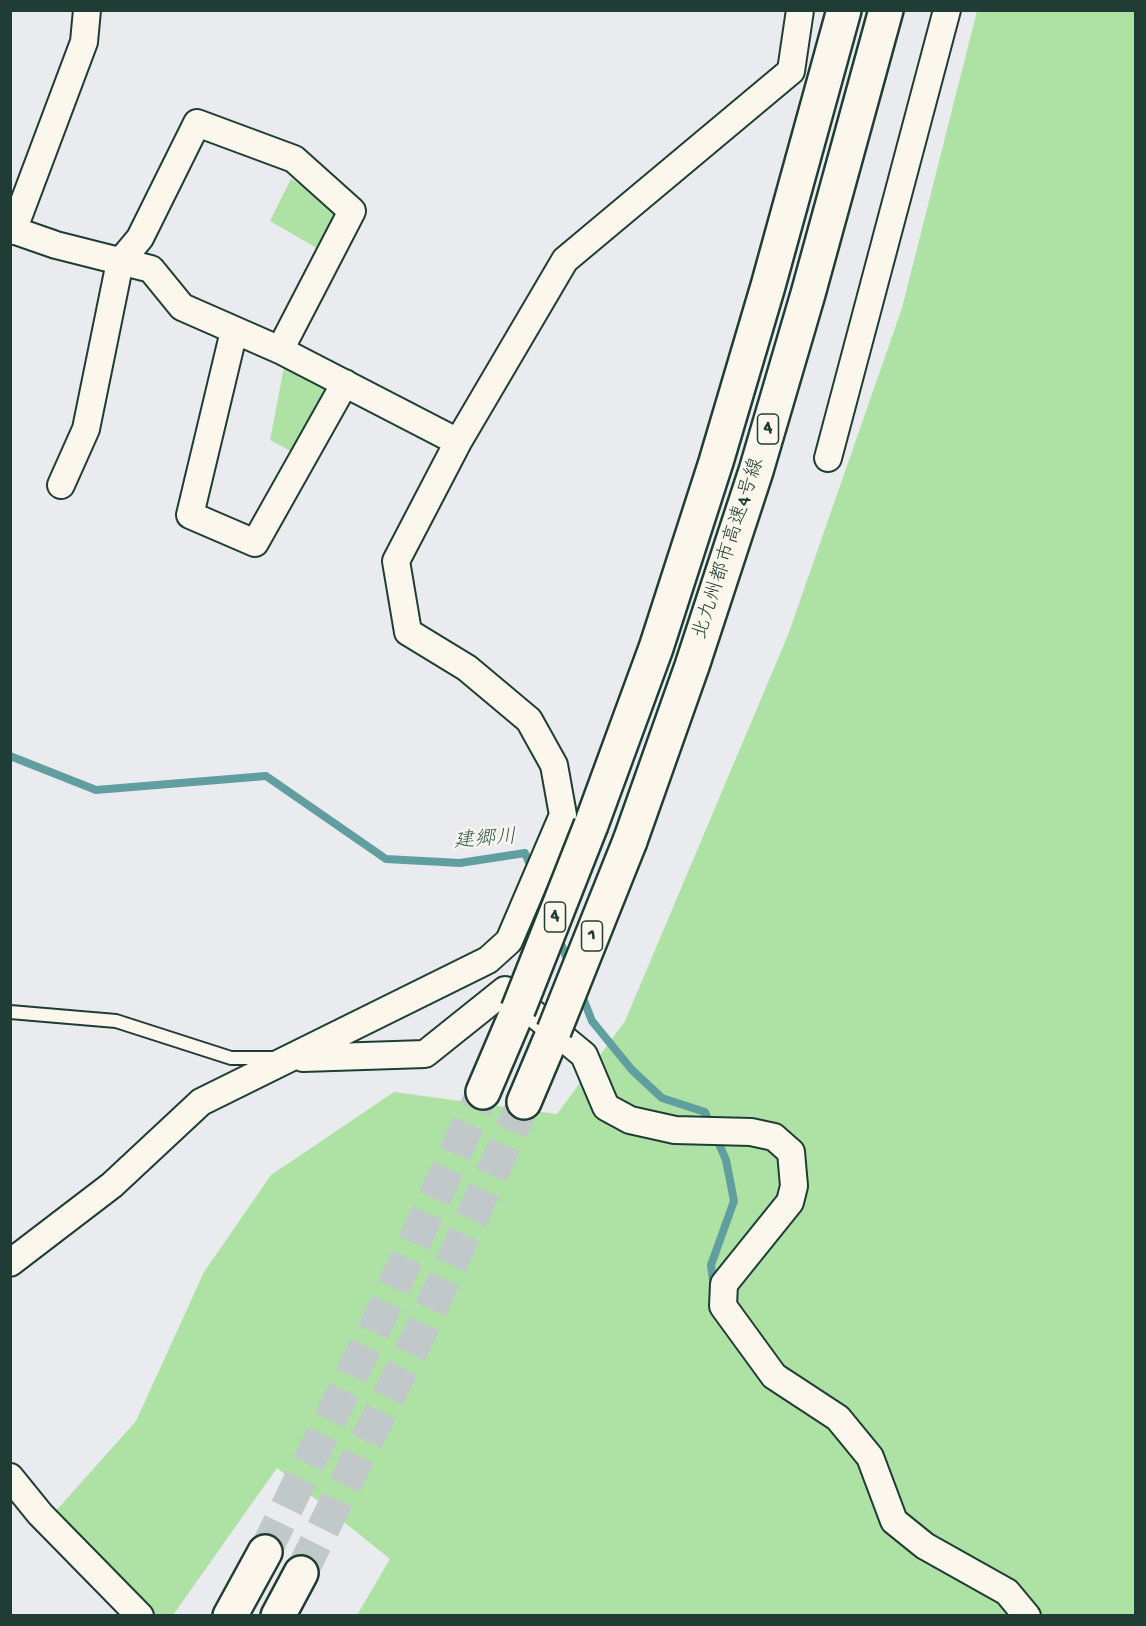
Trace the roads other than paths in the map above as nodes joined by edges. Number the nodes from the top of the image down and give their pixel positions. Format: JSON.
{"nodes":[{"id":1,"x":87,"y":10,"type":"edge"},
{"id":2,"x":800,"y":10,"type":"edge"},
{"id":3,"x":844,"y":10,"type":"edge"},
{"id":4,"x":886,"y":10,"type":"edge"},
{"id":5,"x":947,"y":10,"type":"edge"},
{"id":6,"x":12,"y":230,"type":"edge"},
{"id":7,"x":120,"y":261,"type":"junction"},
{"id":8,"x":234,"y":332,"type":"junction"},
{"id":9,"x":280,"y":350,"type":"junction"},
{"id":10,"x":345,"y":383,"type":"junction"},
{"id":11,"x":458,"y":442,"type":"junction"},
{"id":12,"x":828,"y":458,"type":"dead end"},
{"id":13,"x":61,"y":485,"type":"dead end"},
{"id":14,"x":630,"y":841,"type":"joint"},
{"id":15,"x":489,"y":960,"type":"junction"},
{"id":16,"x":511,"y":1000,"type":"junction"},
{"id":17,"x":10,"y":1012,"type":"edge"},
{"id":18,"x":293,"y":1058,"type":"junction"},
{"id":19,"x":483,"y":1092,"type":"tunnel mouth"},
{"id":20,"x":524,"y":1102,"type":"tunnel mouth"},
{"id":21,"x":10,"y":1263,"type":"edge"},
{"id":22,"x":10,"y":1477,"type":"edge"},
{"id":23,"x":265,"y":1552,"type":"tunnel mouth"},
{"id":24,"x":301,"y":1573,"type":"tunnel mouth"},
{"id":25,"x":140,"y":1616,"type":"edge"},
{"id":26,"x":230,"y":1616,"type":"edge"},
{"id":27,"x":278,"y":1616,"type":"edge"},
{"id":28,"x":1027,"y":1616,"type":"edge"}],
"edges":[{"from":1,"to":6,"type":"street"},
{"from":2,"to":11,"type":"street"},
{"from":3,"to":16,"type":"highway","name":"北九州都市高速4号線","number":"4","bridge":true},
{"from":4,"to":14,"type":"highway","name":"北九州都市高速4号線","number":"4"},
{"from":5,"to":12,"type":"street"},
{"from":6,"to":7,"type":"street"},
{"from":7,"to":8,"type":"street"},
{"from":7,"to":9,"type":"street"},
{"from":7,"to":13,"type":"street"},
{"from":8,"to":9,"type":"street"},
{"from":8,"to":10,"type":"street"},
{"from":9,"to":10,"type":"street"},
{"from":10,"to":11,"type":"street"},
{"from":11,"to":15,"type":"street"},
{"from":14,"to":20,"type":"highway","number":"1","bridge":true},
{"from":15,"to":16,"type":"street"},
{"from":15,"to":18,"type":"street"},
{"from":16,"to":18,"type":"street"},
{"from":16,"to":19,"type":"highway","number":"4"},
{"from":16,"to":28,"type":"street"},
{"from":17,"to":18,"type":"lane"},
{"from":18,"to":21,"type":"street"},
{"from":22,"to":25,"type":"street"},
{"from":23,"to":26,"type":"highway"},
{"from":24,"to":27,"type":"highway"}]}
